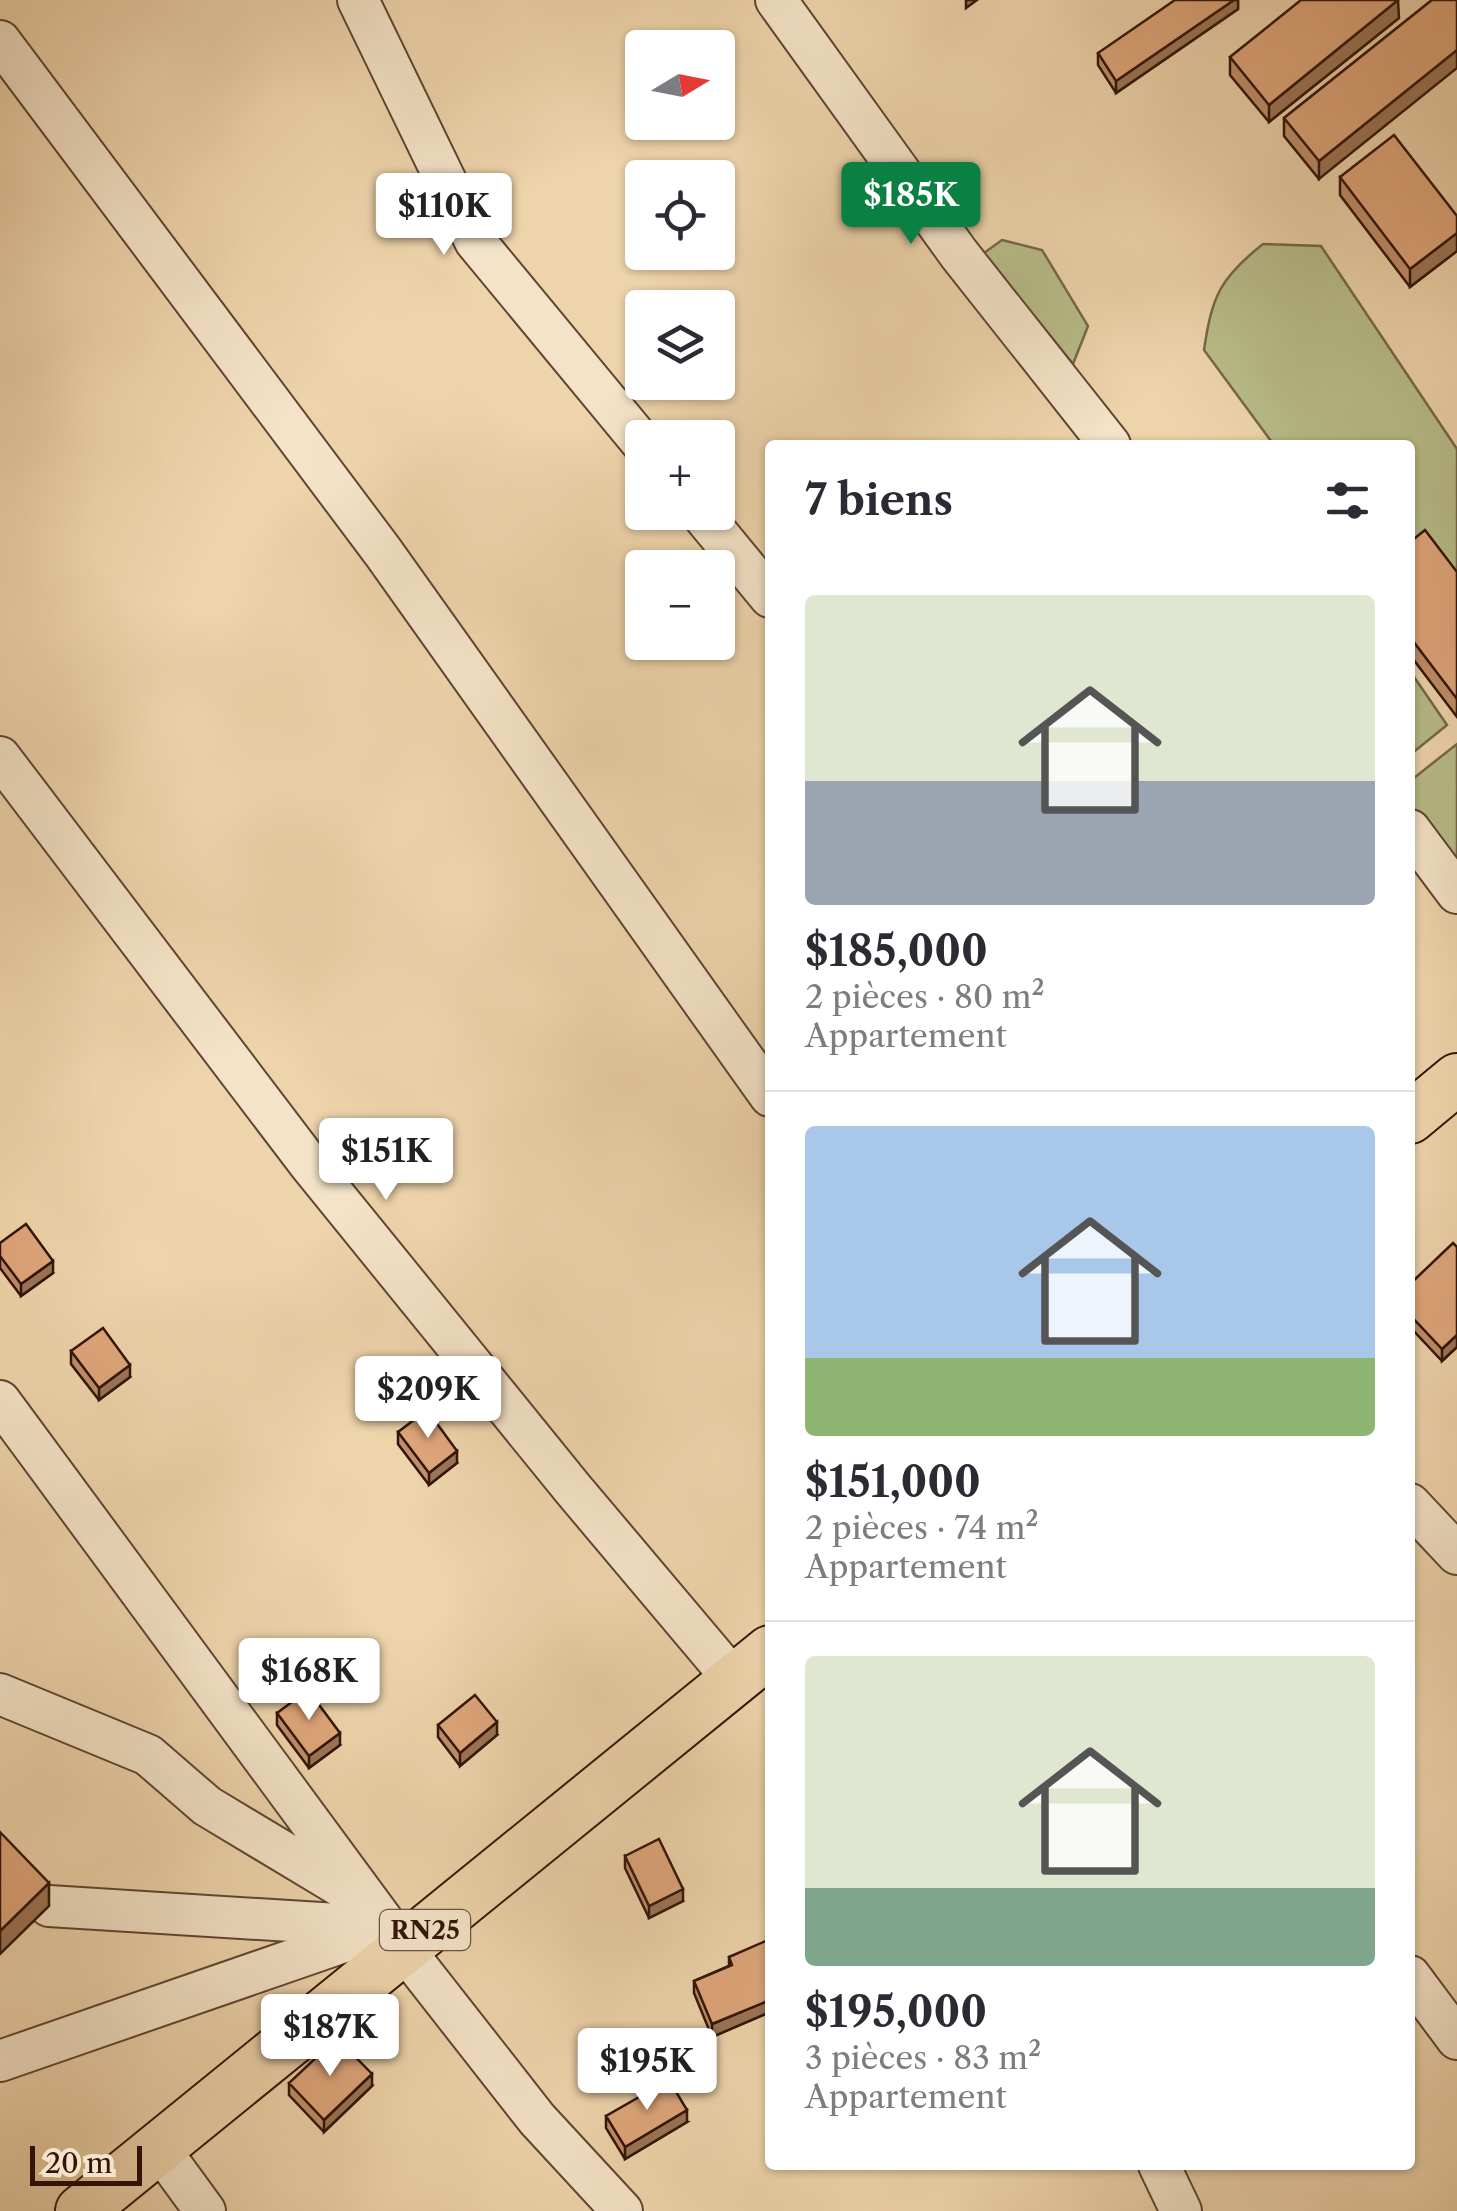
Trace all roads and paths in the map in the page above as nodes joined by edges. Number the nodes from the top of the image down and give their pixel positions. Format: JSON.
{"nodes":[{"id":1,"x":358,"y":0,"type":"edge"},
{"id":2,"x":776,"y":0,"type":"edge"},
{"id":3,"x":0,"y":40,"type":"edge"},
{"id":4,"x":625,"y":422,"type":"edge"},
{"id":5,"x":1106,"y":440,"type":"edge"},
{"id":6,"x":715,"y":530,"type":"edge"},
{"id":7,"x":765,"y":591,"type":"edge"},
{"id":8,"x":0,"y":757,"type":"edge"},
{"id":9,"x":1415,"y":837,"type":"edge"},
{"id":10,"x":1457,"y":892,"type":"edge"},
{"id":11,"x":1457,"y":1079,"type":"edge"},
{"id":12,"x":765,"y":1089,"type":"edge"},
{"id":13,"x":1415,"y":1114,"type":"edge"},
{"id":14,"x":0,"y":1401,"type":"edge"},
{"id":15,"x":1415,"y":1509,"type":"edge"},
{"id":16,"x":1457,"y":1554,"type":"edge"},
{"id":17,"x":759,"y":1665,"type":"edge"},
{"id":18,"x":0,"y":1694,"type":"edge"},
{"id":19,"x":49,"y":1906,"type":"edge"},
{"id":20,"x":388,"y":1926,"type":"junction"},
{"id":21,"x":1415,"y":1983,"type":"edge"},
{"id":22,"x":1457,"y":2040,"type":"edge"},
{"id":23,"x":0,"y":2061,"type":"edge"},
{"id":24,"x":159,"y":2148,"type":"junction"},
{"id":25,"x":1161,"y":2170,"type":"edge"},
{"id":26,"x":82,"y":2211,"type":"edge"},
{"id":27,"x":205,"y":2211,"type":"edge"},
{"id":28,"x":622,"y":2211,"type":"edge"},
{"id":29,"x":1182,"y":2211,"type":"edge"}],
"edges":[{"from":1,"to":4,"type":"street"},
{"from":2,"to":5,"type":"street"},
{"from":3,"to":12,"type":"street"},
{"from":6,"to":7,"type":"street"},
{"from":8,"to":17,"type":"street"},
{"from":9,"to":10,"type":"street"},
{"from":11,"to":13,"type":"main road"},
{"from":14,"to":20,"type":"street"},
{"from":15,"to":16,"type":"street"},
{"from":17,"to":20,"type":"main road","number":"RN25"},
{"from":18,"to":20,"type":"street"},
{"from":19,"to":20,"type":"street"},
{"from":20,"to":23,"type":"street"},
{"from":20,"to":24,"type":"main road","number":"RN25"},
{"from":20,"to":28,"type":"street"},
{"from":21,"to":22,"type":"street"},
{"from":24,"to":26,"type":"main road","number":"RN25"},
{"from":24,"to":27,"type":"street"},
{"from":25,"to":29,"type":"street"}]}
